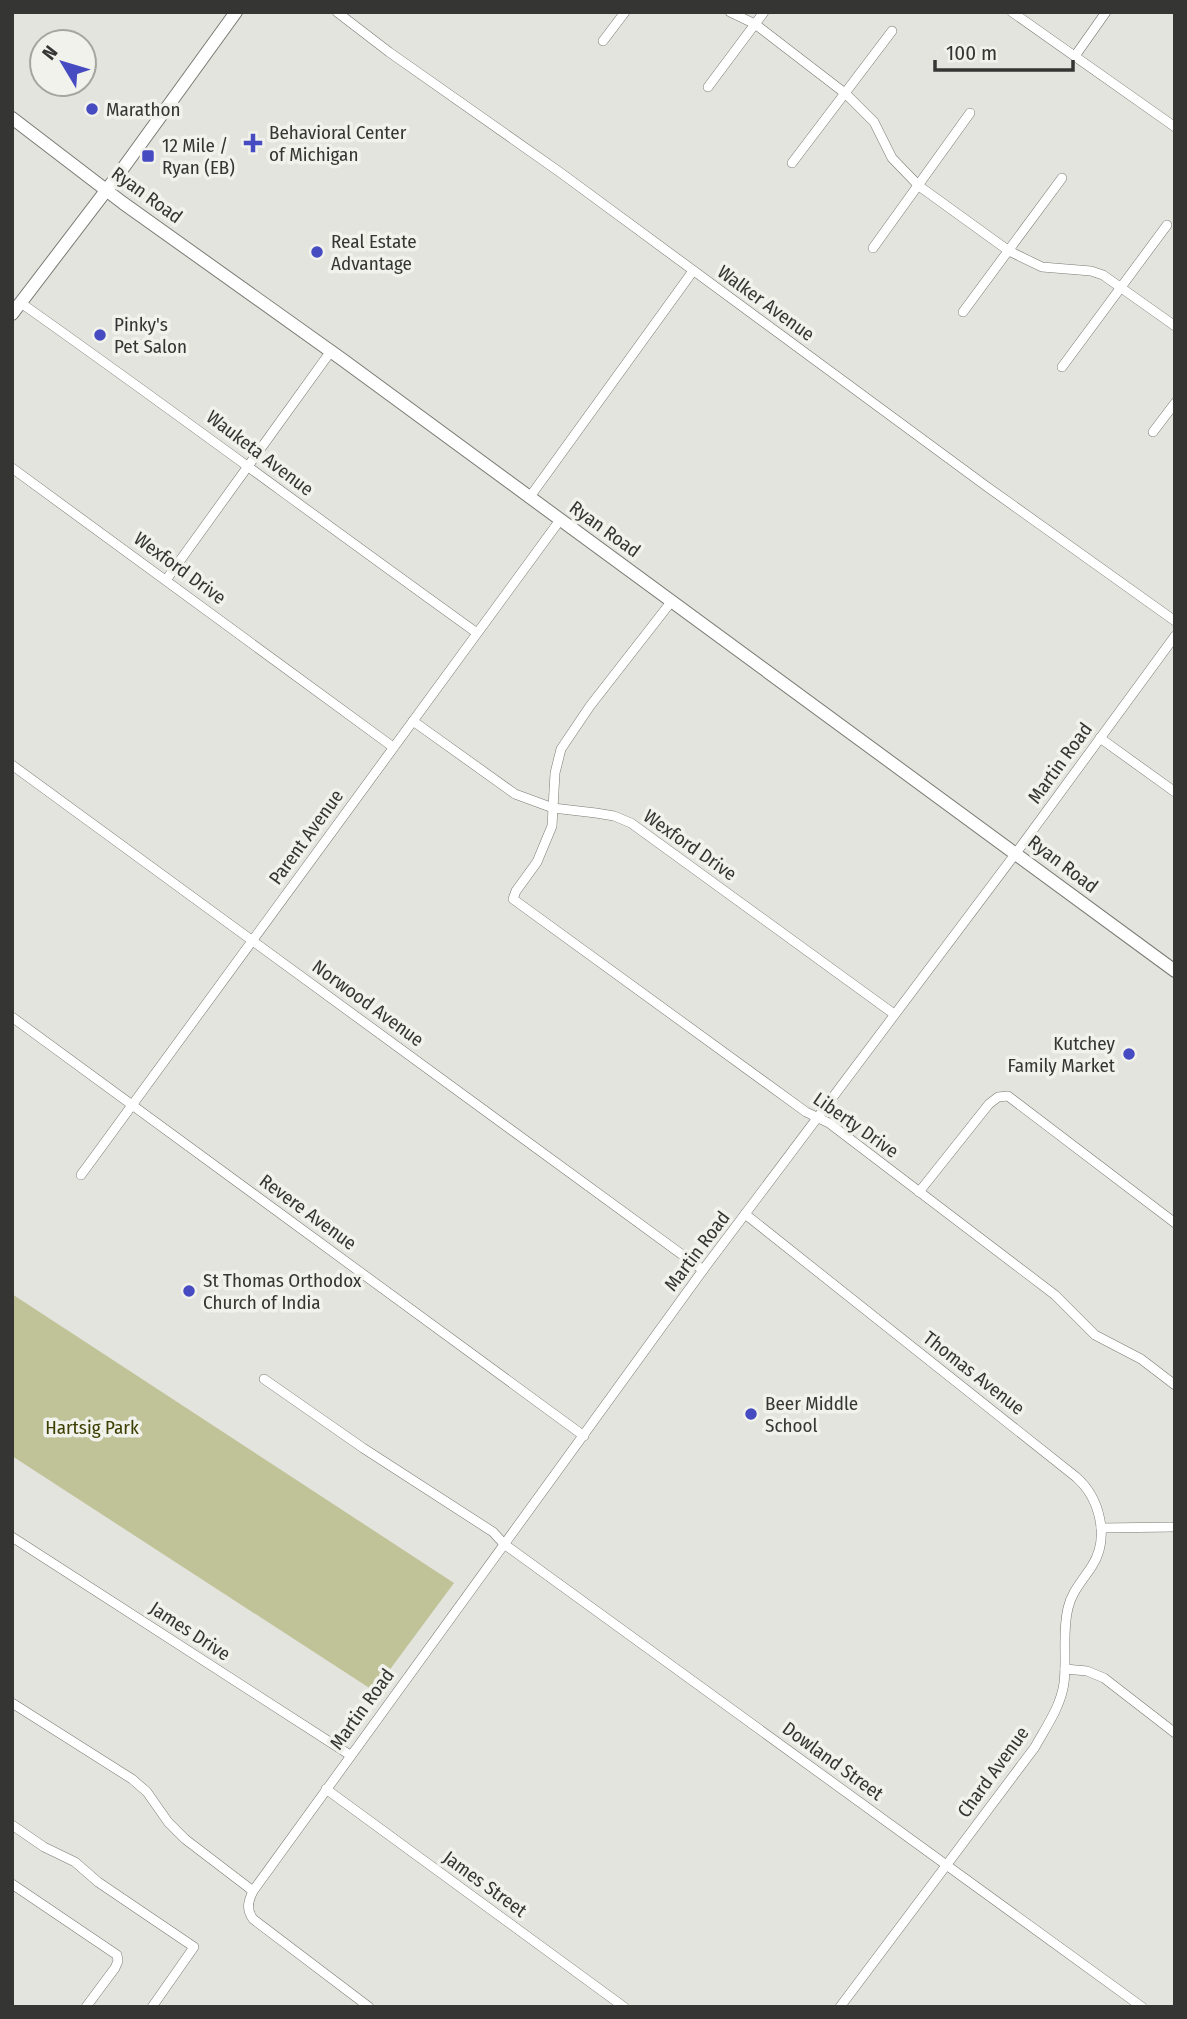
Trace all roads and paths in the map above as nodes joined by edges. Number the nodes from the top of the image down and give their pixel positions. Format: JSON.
{"nodes":[{"id":1,"x":236,"y":12,"type":"edge"},
{"id":2,"x":337,"y":12,"type":"edge"},
{"id":3,"x":625,"y":12,"type":"edge"},
{"id":4,"x":730,"y":12,"type":"edge"},
{"id":5,"x":764,"y":12,"type":"edge"},
{"id":6,"x":1012,"y":12,"type":"edge"},
{"id":7,"x":1106,"y":12,"type":"edge"},
{"id":8,"x":755,"y":24,"type":"junction"},
{"id":9,"x":892,"y":31,"type":"dead end"},
{"id":10,"x":603,"y":41,"type":"dead end"},
{"id":11,"x":1075,"y":56,"type":"junction"},
{"id":12,"x":708,"y":88,"type":"dead end"},
{"id":13,"x":846,"y":93,"type":"junction"},
{"id":14,"x":970,"y":113,"type":"dead end"},
{"id":15,"x":12,"y":118,"type":"edge"},
{"id":16,"x":1175,"y":127,"type":"edge"},
{"id":17,"x":792,"y":163,"type":"dead end"},
{"id":18,"x":1062,"y":178,"type":"dead end"},
{"id":19,"x":919,"y":186,"type":"junction"},
{"id":20,"x":106,"y":190,"type":"junction"},
{"id":21,"x":1167,"y":225,"type":"dead end"},
{"id":22,"x":873,"y":248,"type":"dead end"},
{"id":23,"x":1009,"y":251,"type":"junction"},
{"id":24,"x":693,"y":271,"type":"junction"},
{"id":25,"x":1122,"y":287,"type":"junction"},
{"id":26,"x":21,"y":303,"type":"junction"},
{"id":27,"x":963,"y":312,"type":"dead end"},
{"id":28,"x":12,"y":314,"type":"edge"},
{"id":29,"x":1175,"y":326,"type":"edge"},
{"id":30,"x":331,"y":351,"type":"junction"},
{"id":31,"x":1062,"y":367,"type":"dead end"},
{"id":32,"x":1175,"y":403,"type":"edge"},
{"id":33,"x":1153,"y":432,"type":"dead end"},
{"id":34,"x":248,"y":465,"type":"junction"},
{"id":35,"x":12,"y":468,"type":"edge"},
{"id":36,"x":529,"y":498,"type":"junction"},
{"id":37,"x":560,"y":520,"type":"junction"},
{"id":38,"x":166,"y":580,"type":"junction"},
{"id":39,"x":671,"y":601,"type":"junction"},
{"id":40,"x":1175,"y":621,"type":"edge"},
{"id":41,"x":477,"y":633,"type":"junction"},
{"id":42,"x":1175,"y":636,"type":"edge"},
{"id":43,"x":413,"y":721,"type":"junction"},
{"id":44,"x":1100,"y":738,"type":"junction"},
{"id":45,"x":393,"y":747,"type":"junction"},
{"id":46,"x":12,"y":765,"type":"edge"},
{"id":47,"x":1175,"y":792,"type":"edge"},
{"id":48,"x":553,"y":808,"type":"junction"},
{"id":49,"x":1016,"y":853,"type":"junction"},
{"id":50,"x":252,"y":939,"type":"junction"},
{"id":51,"x":1175,"y":971,"type":"edge"},
{"id":52,"x":894,"y":1014,"type":"junction"},
{"id":53,"x":12,"y":1017,"type":"edge"},
{"id":54,"x":132,"y":1105,"type":"junction"},
{"id":55,"x":818,"y":1117,"type":"junction"},
{"id":56,"x":81,"y":1175,"type":"dead end"},
{"id":57,"x":919,"y":1192,"type":"junction"},
{"id":58,"x":745,"y":1214,"type":"junction"},
{"id":59,"x":1175,"y":1223,"type":"edge"},
{"id":60,"x":703,"y":1270,"type":"junction"},
{"id":61,"x":264,"y":1379,"type":"dead end"},
{"id":62,"x":1175,"y":1385,"type":"edge"},
{"id":63,"x":584,"y":1436,"type":"junction"},
{"id":64,"x":1175,"y":1527,"type":"edge"},
{"id":65,"x":1101,"y":1528,"type":"junction"},
{"id":66,"x":12,"y":1537,"type":"edge"},
{"id":67,"x":504,"y":1544,"type":"junction"},
{"id":68,"x":1065,"y":1669,"type":"junction"},
{"id":69,"x":12,"y":1703,"type":"edge"},
{"id":70,"x":1175,"y":1733,"type":"edge"},
{"id":71,"x":350,"y":1755,"type":"junction"},
{"id":72,"x":326,"y":1789,"type":"junction"},
{"id":73,"x":12,"y":1825,"type":"edge"},
{"id":74,"x":946,"y":1865,"type":"junction"},
{"id":75,"x":253,"y":1891,"type":"junction"},
{"id":76,"x":118,"y":1958,"type":"junction"},
{"id":77,"x":152,"y":2007,"type":"edge"},
{"id":78,"x":369,"y":2007,"type":"edge"},
{"id":79,"x":624,"y":2007,"type":"edge"},
{"id":80,"x":840,"y":2007,"type":"edge"},
{"id":81,"x":1142,"y":2007,"type":"edge"}],
"edges":[{"from":1,"to":20,"type":"main road"},
{"from":2,"to":24,"type":"street","name":"Walker Avenue"},
{"from":3,"to":10,"type":"street"},
{"from":4,"to":8,"type":"street"},
{"from":5,"to":8,"type":"street"},
{"from":6,"to":11,"type":"street"},
{"from":7,"to":11,"type":"street"},
{"from":8,"to":12,"type":"street"},
{"from":8,"to":13,"type":"street"},
{"from":9,"to":13,"type":"street"},
{"from":11,"to":16,"type":"street"},
{"from":13,"to":17,"type":"street"},
{"from":13,"to":19,"type":"street"},
{"from":14,"to":19,"type":"street"},
{"from":15,"to":20,"type":"main road","name":"Ryan Road"},
{"from":18,"to":23,"type":"street"},
{"from":19,"to":22,"type":"street"},
{"from":19,"to":23,"type":"street"},
{"from":20,"to":26,"type":"main road"},
{"from":20,"to":30,"type":"main road","name":"Ryan Road"},
{"from":21,"to":25,"type":"street"},
{"from":23,"to":25,"type":"street"},
{"from":23,"to":27,"type":"street"},
{"from":24,"to":36,"type":"street"},
{"from":24,"to":40,"type":"street","name":"Walker Avenue"},
{"from":25,"to":29,"type":"street"},
{"from":25,"to":31,"type":"street"},
{"from":26,"to":28,"type":"main road"},
{"from":26,"to":34,"type":"street","name":"Wauketa Avenue"},
{"from":30,"to":34,"type":"street"},
{"from":30,"to":36,"type":"main road","name":"Ryan Road"},
{"from":32,"to":33,"type":"street"},
{"from":34,"to":38,"type":"street"},
{"from":34,"to":41,"type":"street","name":"Wauketa Avenue"},
{"from":35,"to":38,"type":"street","name":"Wexford Drive"},
{"from":36,"to":37,"type":"main road","name":"Ryan Road"},
{"from":37,"to":39,"type":"main road","name":"Ryan Road"},
{"from":37,"to":41,"type":"street","name":"Parent Avenue"},
{"from":38,"to":45,"type":"street","name":"Wexford Drive"},
{"from":39,"to":48,"type":"street"},
{"from":39,"to":49,"type":"main road","name":"Ryan Road"},
{"from":41,"to":43,"type":"street","name":"Parent Avenue"},
{"from":42,"to":44,"type":"street","name":"Martin Road"},
{"from":43,"to":45,"type":"street","name":"Parent Avenue"},
{"from":43,"to":48,"type":"street","name":"Wexford Drive"},
{"from":44,"to":47,"type":"street"},
{"from":44,"to":49,"type":"street","name":"Martin Road"},
{"from":45,"to":50,"type":"street","name":"Parent Avenue"},
{"from":46,"to":50,"type":"street","name":"Norwood Avenue"},
{"from":48,"to":52,"type":"street","name":"Wexford Drive"},
{"from":48,"to":55,"type":"street","name":"Liberty Drive"},
{"from":49,"to":51,"type":"main road","name":"Ryan Road"},
{"from":49,"to":52,"type":"street","name":"Martin Road"},
{"from":50,"to":54,"type":"street","name":"Parent Avenue"},
{"from":50,"to":60,"type":"street","name":"Norwood Avenue"},
{"from":52,"to":55,"type":"street","name":"Martin Road"},
{"from":53,"to":54,"type":"street","name":"Revere Avenue"},
{"from":54,"to":56,"type":"street","name":"Parent Avenue"},
{"from":54,"to":63,"type":"street","name":"Revere Avenue"},
{"from":55,"to":57,"type":"street","name":"Liberty Drive"},
{"from":55,"to":58,"type":"street","name":"Martin Road"},
{"from":57,"to":59,"type":"street"},
{"from":57,"to":62,"type":"street","name":"Liberty Drive"},
{"from":58,"to":60,"type":"street","name":"Martin Road"},
{"from":58,"to":65,"type":"street","name":"Thomas Avenue"},
{"from":60,"to":63,"type":"street","name":"Martin Road"},
{"from":61,"to":67,"type":"street","name":"Dowland Street"},
{"from":63,"to":67,"type":"street","name":"Martin Road"},
{"from":64,"to":65,"type":"street"},
{"from":65,"to":68,"type":"street","name":"Chard Avenue"},
{"from":66,"to":71,"type":"street","name":"James Drive"},
{"from":67,"to":71,"type":"street","name":"Martin Road"},
{"from":67,"to":74,"type":"street","name":"Dowland Street"},
{"from":68,"to":70,"type":"street"},
{"from":68,"to":74,"type":"street","name":"Chard Avenue"},
{"from":69,"to":75,"type":"street"},
{"from":71,"to":72,"type":"street","name":"Martin Road"},
{"from":72,"to":75,"type":"street","name":"Martin Road"},
{"from":72,"to":79,"type":"street","name":"James Street"},
{"from":73,"to":77,"type":"street"},
{"from":74,"to":80,"type":"street","name":"Chard Avenue"},
{"from":74,"to":81,"type":"street","name":"Dowland Street"},
{"from":75,"to":78,"type":"street"},
{"from":76,"to":76,"type":"street"},
{"from":76,"to":76,"type":"street"}]}
